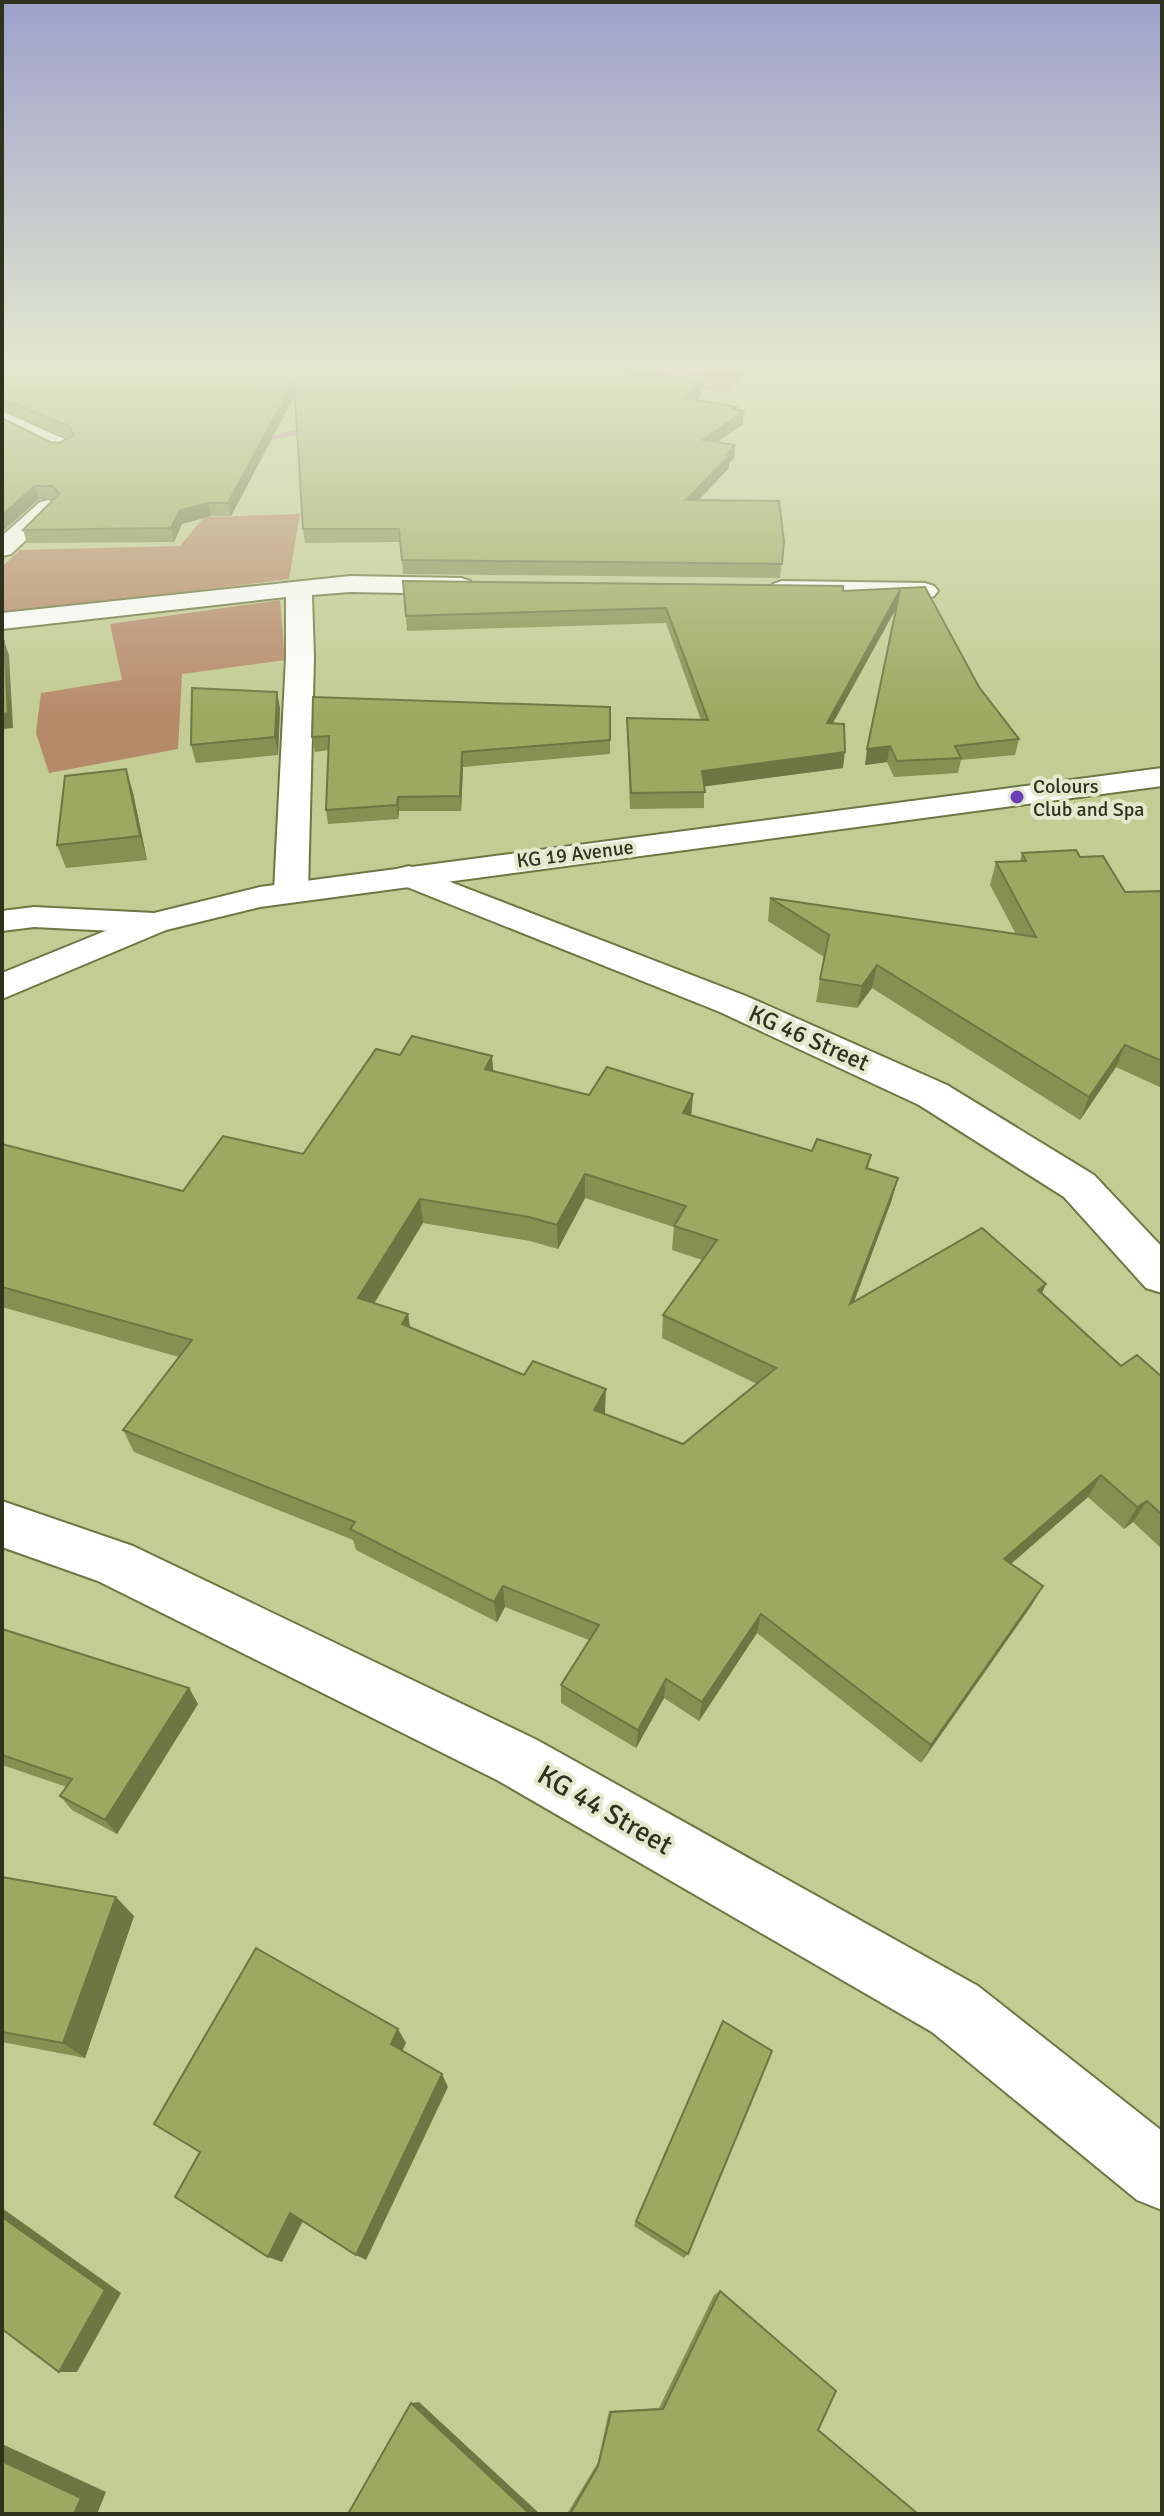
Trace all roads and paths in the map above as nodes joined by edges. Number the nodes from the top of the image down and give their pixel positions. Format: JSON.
{"nodes":[{"id":1,"x":48,"y":507,"type":"edge"},
{"id":2,"x":2,"y":549,"type":"edge"},
{"id":3,"x":488,"y":586,"type":"edge"},
{"id":4,"x":299,"y":588,"type":"junction"},
{"id":5,"x":753,"y":589,"type":"edge"},
{"id":6,"x":925,"y":591,"type":"edge"},
{"id":7,"x":2,"y":621,"type":"edge"},
{"id":8,"x":1162,"y":777,"type":"edge"},
{"id":9,"x":409,"y":876,"type":"junction"},
{"id":10,"x":291,"y":891,"type":"junction"},
{"id":11,"x":2,"y":921,"type":"edge"},
{"id":12,"x":154,"y":923,"type":"junction"},
{"id":13,"x":2,"y":987,"type":"edge"},
{"id":14,"x":1162,"y":1276,"type":"edge"},
{"id":15,"x":2,"y":1524,"type":"edge"},
{"id":16,"x":1162,"y":2175,"type":"edge"}],
"edges":[{"from":1,"to":2,"type":"street"},
{"from":3,"to":4,"type":"street"},
{"from":4,"to":7,"type":"street"},
{"from":4,"to":10,"type":"street"},
{"from":5,"to":6,"type":"street"},
{"from":8,"to":9,"type":"street","name":"KG 19 Avenue"},
{"from":9,"to":10,"type":"street","name":"KG 19 Avenue"},
{"from":9,"to":14,"type":"street","name":"KG 46 Street"},
{"from":10,"to":12,"type":"street","name":"KG 19 Avenue"},
{"from":11,"to":12,"type":"street"},
{"from":12,"to":13,"type":"street","name":"KG 19 Avenue"},
{"from":15,"to":16,"type":"street","name":"KG 44 Street"}]}
